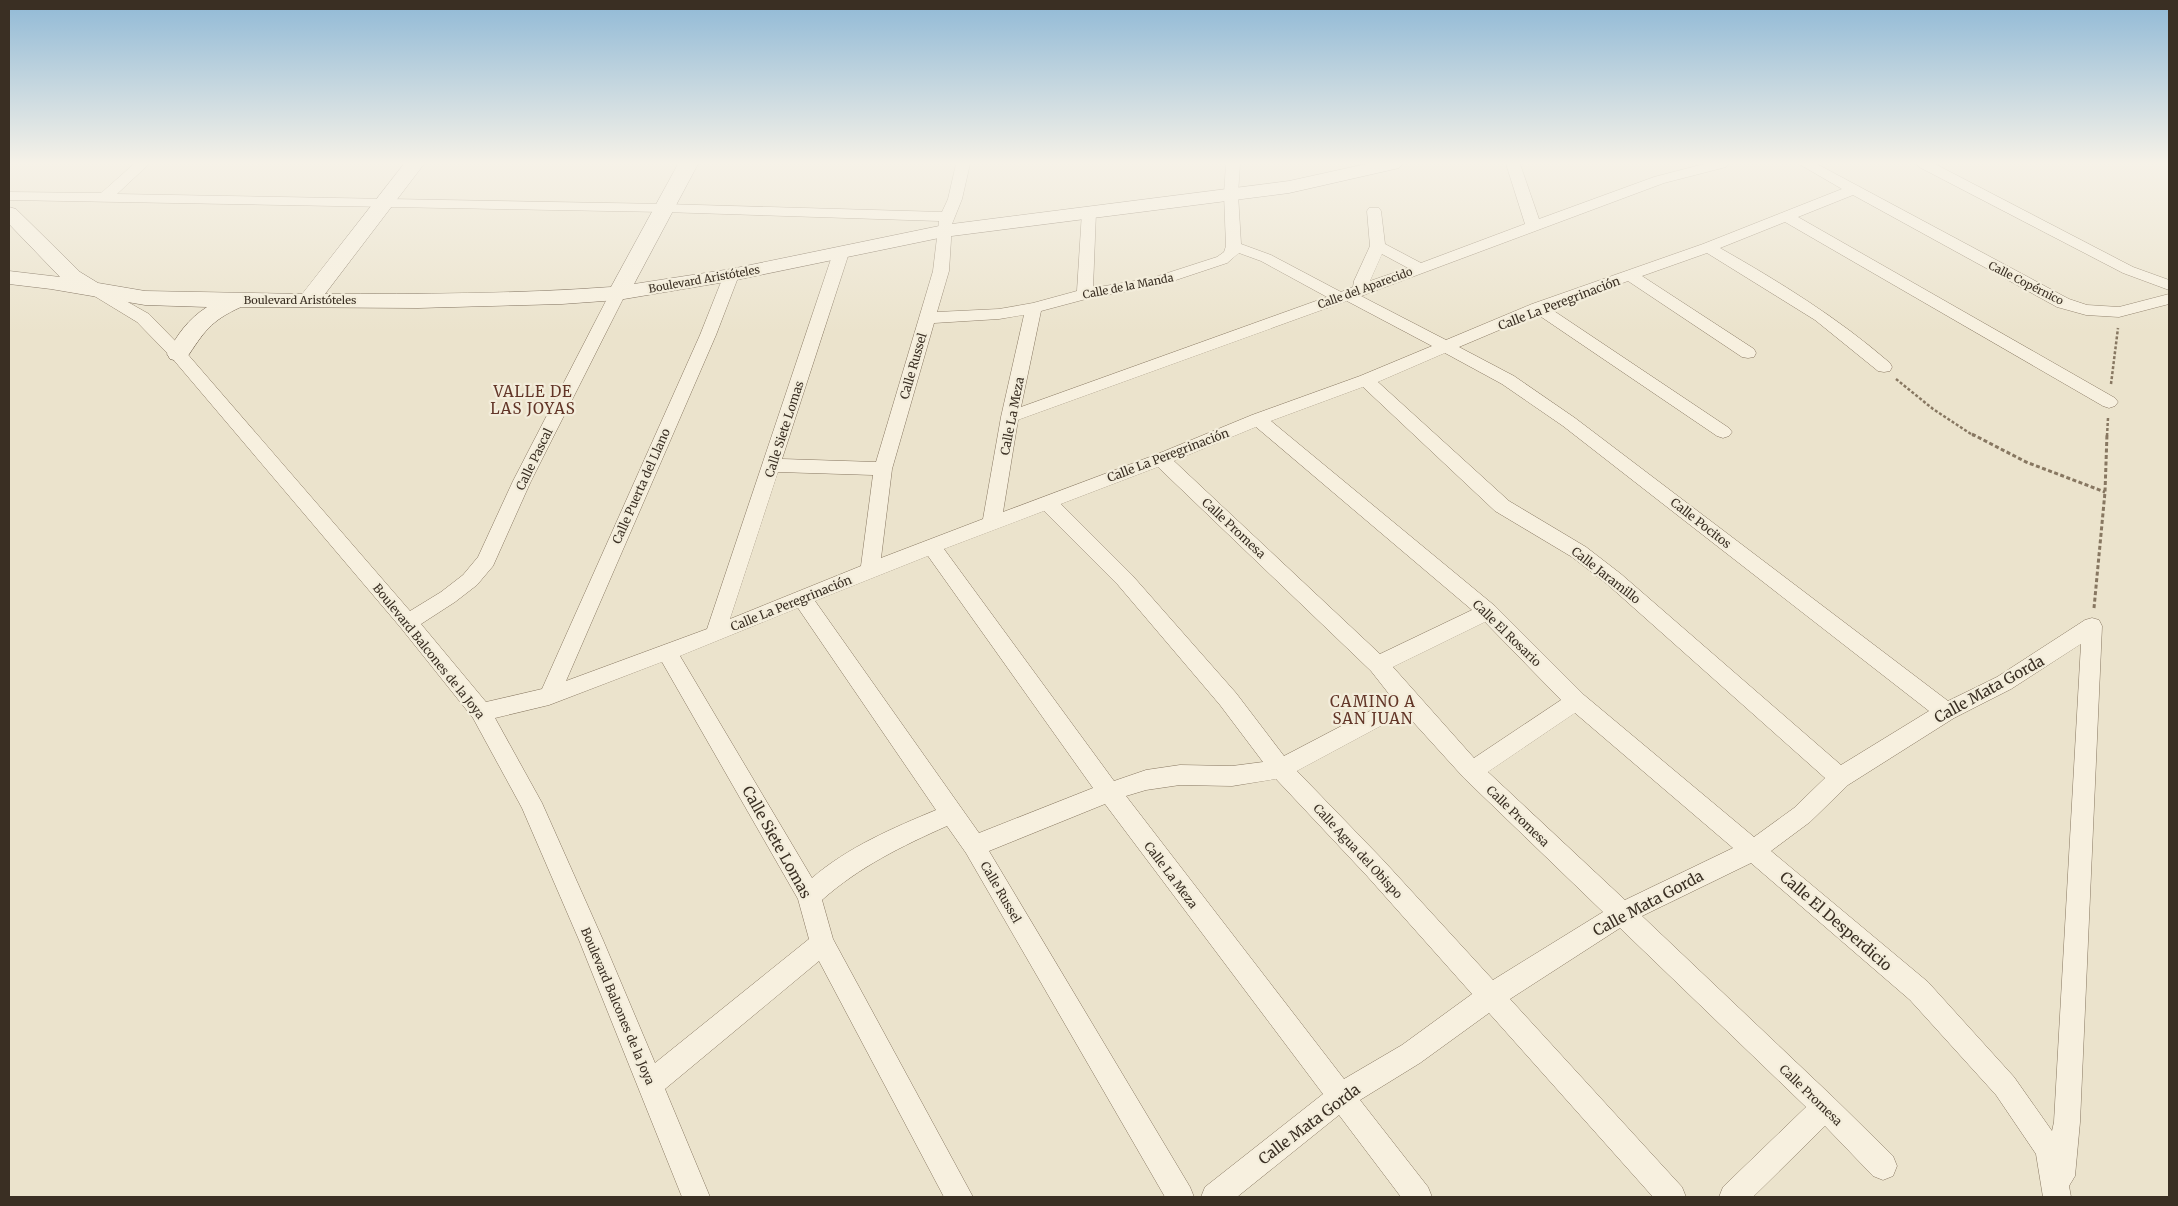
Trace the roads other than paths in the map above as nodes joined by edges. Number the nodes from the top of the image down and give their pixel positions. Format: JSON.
{"nodes":[{"id":1,"x":16,"y":220,"type":"edge"},
{"id":2,"x":371,"y":220,"type":"edge"},
{"id":3,"x":657,"y":220,"type":"edge"},
{"id":4,"x":880,"y":220,"type":"edge"},
{"id":5,"x":947,"y":220,"type":"edge"},
{"id":6,"x":990,"y":220,"type":"edge"},
{"id":7,"x":1089,"y":220,"type":"edge"},
{"id":8,"x":1233,"y":220,"type":"edge"},
{"id":9,"x":1375,"y":220,"type":"edge"},
{"id":10,"x":1532,"y":220,"type":"edge"},
{"id":11,"x":1547,"y":220,"type":"edge"},
{"id":12,"x":1775,"y":220,"type":"edge"},
{"id":13,"x":1793,"y":220,"type":"edge"},
{"id":14,"x":1909,"y":220,"type":"edge"},
{"id":15,"x":2033,"y":220,"type":"edge"},
{"id":16,"x":946,"y":224,"type":"junction"},
{"id":17,"x":1534,"y":225,"type":"junction"},
{"id":18,"x":1234,"y":246,"type":"junction"},
{"id":19,"x":1378,"y":246,"type":"junction"},
{"id":20,"x":1708,"y":247,"type":"junction"},
{"id":21,"x":841,"y":253,"type":"junction"},
{"id":22,"x":1420,"y":268,"type":"junction"},
{"id":23,"x":731,"y":275,"type":"junction"},
{"id":24,"x":1631,"y":276,"type":"junction"},
{"id":25,"x":9,"y":278,"type":"edge"},
{"id":26,"x":2169,"y":285,"type":"edge"},
{"id":27,"x":97,"y":291,"type":"junction"},
{"id":28,"x":618,"y":293,"type":"junction"},
{"id":29,"x":1085,"y":294,"type":"junction"},
{"id":30,"x":1350,"y":294,"type":"junction"},
{"id":31,"x":2169,"y":298,"type":"edge"},
{"id":32,"x":239,"y":300,"type":"junction"},
{"id":33,"x":308,"y":301,"type":"junction"},
{"id":34,"x":1034,"y":308,"type":"junction"},
{"id":35,"x":1538,"y":308,"type":"junction"},
{"id":36,"x":927,"y":318,"type":"junction"},
{"id":37,"x":1447,"y":348,"type":"junction"},
{"id":38,"x":1748,"y":352,"type":"dead end"},
{"id":39,"x":178,"y":354,"type":"junction"},
{"id":40,"x":1884,"y":367,"type":"road end"},
{"id":41,"x":1366,"y":380,"type":"junction"},
{"id":42,"x":2109,"y":402,"type":"road end"},
{"id":43,"x":1010,"y":417,"type":"junction"},
{"id":44,"x":1258,"y":420,"type":"junction"},
{"id":45,"x":1723,"y":432,"type":"dead end"},
{"id":46,"x":1161,"y":459,"type":"junction"},
{"id":47,"x":772,"y":464,"type":"junction"},
{"id":48,"x":882,"y":469,"type":"junction"},
{"id":49,"x":1047,"y":502,"type":"junction"},
{"id":50,"x":992,"y":524,"type":"junction"},
{"id":51,"x":932,"y":547,"type":"junction"},
{"id":52,"x":870,"y":570,"type":"junction"},
{"id":53,"x":802,"y":599,"type":"junction"},
{"id":54,"x":1488,"y":612,"type":"junction"},
{"id":55,"x":408,"y":622,"type":"junction"},
{"id":56,"x":715,"y":634,"type":"junction"},
{"id":57,"x":666,"y":651,"type":"junction"},
{"id":58,"x":1378,"y":665,"type":"junction"},
{"id":59,"x":549,"y":696,"type":"junction"},
{"id":60,"x":1408,"y":701,"type":"junction"},
{"id":61,"x":1576,"y":701,"type":"junction"},
{"id":62,"x":481,"y":712,"type":"junction"},
{"id":63,"x":1946,"y":712,"type":"junction"},
{"id":64,"x":1281,"y":770,"type":"junction"},
{"id":65,"x":1472,"y":771,"type":"junction"},
{"id":66,"x":1840,"y":778,"type":"junction"},
{"id":67,"x":1109,"y":792,"type":"junction"},
{"id":68,"x":951,"y":814,"type":"junction"},
{"id":69,"x":974,"y":846,"type":"junction"},
{"id":70,"x":1754,"y":850,"type":"junction"},
{"id":71,"x":809,"y":896,"type":"junction"},
{"id":72,"x":1621,"y":914,"type":"junction"},
{"id":73,"x":822,"y":943,"type":"junction"},
{"id":74,"x":1491,"y":996,"type":"junction"},
{"id":75,"x":650,"y":1084,"type":"junction"},
{"id":76,"x":1340,"y":1096,"type":"junction"},
{"id":77,"x":1825,"y":1107,"type":"junction"},
{"id":78,"x":1883,"y":1166,"type":"dead end"},
{"id":79,"x":696,"y":1197,"type":"edge"},
{"id":80,"x":959,"y":1197,"type":"edge"},
{"id":81,"x":1180,"y":1197,"type":"edge"},
{"id":82,"x":1215,"y":1197,"type":"edge"},
{"id":83,"x":1418,"y":1197,"type":"edge"},
{"id":84,"x":1672,"y":1197,"type":"edge"},
{"id":85,"x":1733,"y":1197,"type":"edge"},
{"id":86,"x":2058,"y":1197,"type":"edge"}],
"edges":[{"from":1,"to":27,"type":"street","name":"Boulevard Balcones de la Joya"},
{"from":2,"to":33,"type":"street"},
{"from":3,"to":28,"type":"street","name":"Calle Pascal"},
{"from":4,"to":16,"type":"street"},
{"from":5,"to":16,"type":"street","name":"Calle Russel"},
{"from":6,"to":16,"type":"street","name":"Boulevard Aristóteles"},
{"from":7,"to":29,"type":"street"},
{"from":8,"to":18,"type":"street"},
{"from":9,"to":19,"type":"street"},
{"from":10,"to":17,"type":"street"},
{"from":11,"to":17,"type":"street","name":"Calle del Aparecido"},
{"from":12,"to":20,"type":"street","name":"Calle La Peregrinación"},
{"from":13,"to":42,"type":"street"},
{"from":14,"to":31,"type":"street","name":"Calle Copérnico"},
{"from":15,"to":26,"type":"street"},
{"from":16,"to":21,"type":"street","name":"Boulevard Aristóteles"},
{"from":16,"to":36,"type":"street","name":"Calle Russel"},
{"from":17,"to":22,"type":"street","name":"Calle del Aparecido"},
{"from":18,"to":29,"type":"street","name":"Calle de la Manda"},
{"from":18,"to":30,"type":"street"},
{"from":19,"to":22,"type":"street"},
{"from":19,"to":30,"type":"street"},
{"from":20,"to":24,"type":"street","name":"Calle La Peregrinación"},
{"from":20,"to":40,"type":"street"},
{"from":21,"to":23,"type":"street","name":"Boulevard Aristóteles"},
{"from":21,"to":47,"type":"street","name":"Calle Siete Lomas"},
{"from":22,"to":30,"type":"street","name":"Calle del Aparecido"},
{"from":23,"to":28,"type":"street","name":"Boulevard Aristóteles"},
{"from":23,"to":59,"type":"street","name":"Calle Puerta del Llano"},
{"from":24,"to":35,"type":"street","name":"Calle La Peregrinación"},
{"from":24,"to":38,"type":"street"},
{"from":25,"to":27,"type":"street","name":"Boulevard Aristóteles"},
{"from":27,"to":32,"type":"street","name":"Boulevard Aristóteles"},
{"from":27,"to":39,"type":"street","name":"Boulevard Balcones de la Joya"},
{"from":28,"to":33,"type":"street","name":"Boulevard Aristóteles"},
{"from":28,"to":55,"type":"street","name":"Calle Pascal"},
{"from":29,"to":34,"type":"street","name":"Calle de la Manda"},
{"from":30,"to":37,"type":"street"},
{"from":30,"to":43,"type":"street","name":"Calle del Aparecido"},
{"from":32,"to":33,"type":"street","name":"Boulevard Aristóteles"},
{"from":32,"to":39,"type":"street"},
{"from":34,"to":36,"type":"street","name":"Calle de la Manda"},
{"from":34,"to":43,"type":"street","name":"Calle La Meza"},
{"from":35,"to":37,"type":"street","name":"Calle La Peregrinación"},
{"from":35,"to":45,"type":"street"},
{"from":36,"to":48,"type":"street","name":"Calle Russel"},
{"from":37,"to":41,"type":"street","name":"Calle La Peregrinación"},
{"from":37,"to":63,"type":"street","name":"Calle Pocitos"},
{"from":39,"to":55,"type":"street","name":"Boulevard Balcones de la Joya"},
{"from":41,"to":44,"type":"street","name":"Calle La Peregrinación"},
{"from":41,"to":66,"type":"street","name":"Calle Jaramillo"},
{"from":43,"to":50,"type":"street","name":"Calle La Meza"},
{"from":44,"to":46,"type":"street","name":"Calle La Peregrinación"},
{"from":44,"to":54,"type":"street","name":"Calle El Rosario"},
{"from":46,"to":49,"type":"street","name":"Calle La Peregrinación"},
{"from":46,"to":58,"type":"street","name":"Calle Promesa"},
{"from":47,"to":48,"type":"street"},
{"from":47,"to":56,"type":"street","name":"Calle Siete Lomas"},
{"from":48,"to":52,"type":"street","name":"Calle Russel"},
{"from":49,"to":50,"type":"street","name":"Calle La Peregrinación"},
{"from":49,"to":64,"type":"street","name":"Calle Agua del Obispo"},
{"from":50,"to":51,"type":"street","name":"Calle La Peregrinación"},
{"from":51,"to":52,"type":"street","name":"Calle La Peregrinación"},
{"from":51,"to":67,"type":"street","name":"Calle La Meza"},
{"from":52,"to":53,"type":"street","name":"Calle La Peregrinación"},
{"from":53,"to":56,"type":"street","name":"Calle La Peregrinación"},
{"from":53,"to":68,"type":"street","name":"Calle Russel"},
{"from":54,"to":58,"type":"street"},
{"from":54,"to":61,"type":"street","name":"Calle El Rosario"},
{"from":55,"to":62,"type":"street","name":"Boulevard Balcones de la Joya"},
{"from":56,"to":57,"type":"street","name":"Calle La Peregrinación"},
{"from":57,"to":59,"type":"street","name":"Calle La Peregrinación"},
{"from":57,"to":71,"type":"street","name":"Calle Siete Lomas"},
{"from":58,"to":60,"type":"street","name":"Calle Promesa"},
{"from":59,"to":62,"type":"street","name":"Calle La Peregrinación"},
{"from":60,"to":64,"type":"street"},
{"from":60,"to":65,"type":"street","name":"Calle Promesa"},
{"from":61,"to":65,"type":"street"},
{"from":61,"to":70,"type":"street","name":"Calle El Rosario"},
{"from":62,"to":75,"type":"street","name":"Boulevard Balcones de la Joya"},
{"from":63,"to":66,"type":"street","name":"Calle Mata Gorda"},
{"from":63,"to":86,"type":"street","name":"Calle Mata Gorda"},
{"from":64,"to":67,"type":"street"},
{"from":64,"to":74,"type":"street","name":"Calle Agua del Obispo"},
{"from":65,"to":72,"type":"street","name":"Calle Promesa"},
{"from":66,"to":70,"type":"street","name":"Calle Mata Gorda"},
{"from":67,"to":69,"type":"street"},
{"from":67,"to":76,"type":"street","name":"Calle La Meza"},
{"from":68,"to":69,"type":"street","name":"Calle Russel"},
{"from":68,"to":71,"type":"street"},
{"from":69,"to":81,"type":"street","name":"Calle Russel"},
{"from":70,"to":72,"type":"street","name":"Calle Mata Gorda"},
{"from":70,"to":86,"type":"street","name":"Calle El Desperdicio"},
{"from":71,"to":73,"type":"street","name":"Calle Siete Lomas"},
{"from":72,"to":74,"type":"street","name":"Calle Mata Gorda"},
{"from":72,"to":77,"type":"street","name":"Calle Promesa"},
{"from":73,"to":75,"type":"street"},
{"from":73,"to":80,"type":"street","name":"Calle Siete Lomas"},
{"from":74,"to":76,"type":"street","name":"Calle Mata Gorda"},
{"from":74,"to":84,"type":"street","name":"Calle Agua del Obispo"},
{"from":75,"to":79,"type":"street","name":"Boulevard Balcones de la Joya"},
{"from":76,"to":82,"type":"street","name":"Calle Mata Gorda"},
{"from":76,"to":83,"type":"street","name":"Calle La Meza"},
{"from":77,"to":78,"type":"street","name":"Calle Promesa"},
{"from":77,"to":85,"type":"street"}]}
